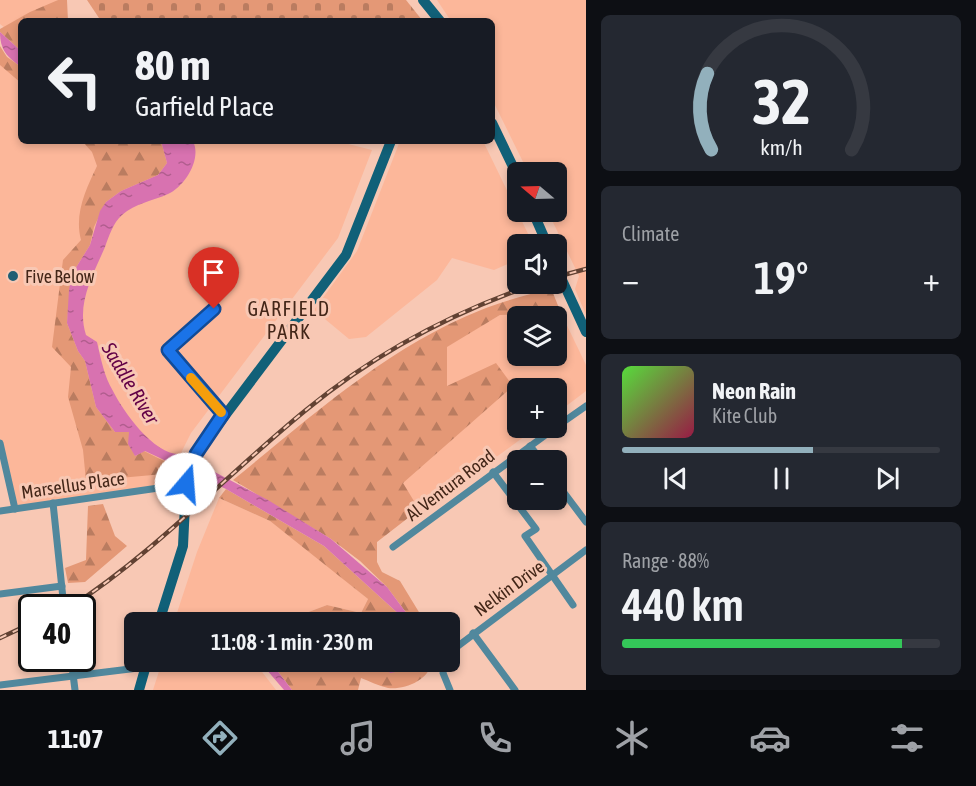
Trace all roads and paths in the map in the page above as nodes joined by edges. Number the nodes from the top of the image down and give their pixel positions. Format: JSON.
{"nodes":[{"id":1,"x":423,"y":0,"type":"edge"},
{"id":2,"x":436,"y":18,"type":"edge"},
{"id":3,"x":495,"y":129,"type":"edge"},
{"id":4,"x":390,"y":144,"type":"edge"},
{"id":5,"x":511,"y":162,"type":"edge"},
{"id":6,"x":567,"y":290,"type":"edge"},
{"id":7,"x":214,"y":309,"type":"dead end"},
{"id":8,"x":586,"y":332,"type":"edge"},
{"id":9,"x":586,"y":406,"type":"edge"},
{"id":10,"x":223,"y":414,"type":"junction"},
{"id":11,"x":567,"y":419,"type":"edge"},
{"id":12,"x":541,"y":438,"type":"edge"},
{"id":13,"x":0,"y":443,"type":"edge"},
{"id":14,"x":530,"y":446,"type":"junction"},
{"id":15,"x":533,"y":450,"type":"edge"},
{"id":16,"x":493,"y":472,"type":"junction"},
{"id":17,"x":186,"y":481,"type":"junction"},
{"id":18,"x":567,"y":497,"type":"edge"},
{"id":19,"x":53,"y":503,"type":"junction"},
{"id":20,"x":15,"y":509,"type":"junction"},
{"id":21,"x":0,"y":511,"type":"edge"},
{"id":22,"x":586,"y":522,"type":"edge"},
{"id":23,"x":393,"y":547,"type":"dead end"},
{"id":24,"x":586,"y":550,"type":"edge"},
{"id":25,"x":551,"y":576,"type":"junction"},
{"id":26,"x":62,"y":586,"type":"junction"},
{"id":27,"x":0,"y":594,"type":"edge"},
{"id":28,"x":63,"y":594,"type":"edge"},
{"id":29,"x":573,"y":605,"type":"dead end"},
{"id":30,"x":162,"y":612,"type":"edge"},
{"id":31,"x":473,"y":633,"type":"junction"},
{"id":32,"x":460,"y":644,"type":"edge"},
{"id":33,"x":124,"y":668,"type":"edge"},
{"id":34,"x":73,"y":672,"type":"edge"},
{"id":35,"x":144,"y":672,"type":"edge"},
{"id":36,"x":443,"y":672,"type":"edge"},
{"id":37,"x":73,"y":676,"type":"junction"},
{"id":38,"x":0,"y":685,"type":"edge"},
{"id":39,"x":75,"y":690,"type":"edge"},
{"id":40,"x":138,"y":690,"type":"edge"},
{"id":41,"x":450,"y":690,"type":"edge"},
{"id":42,"x":515,"y":690,"type":"edge"}],
"edges":[{"from":1,"to":2,"type":"street"},
{"from":3,"to":5,"type":"street"},
{"from":4,"to":10,"type":"street"},
{"from":6,"to":8,"type":"street"},
{"from":7,"to":10,"type":"street"},
{"from":9,"to":11,"type":"street","name":"Al Ventura Road"},
{"from":10,"to":17,"type":"street"},
{"from":12,"to":14,"type":"street","name":"Al Ventura Road"},
{"from":13,"to":20,"type":"street"},
{"from":14,"to":15,"type":"street"},
{"from":14,"to":16,"type":"street","name":"Al Ventura Road"},
{"from":16,"to":23,"type":"street","name":"Al Ventura Road"},
{"from":16,"to":25,"type":"street"},
{"from":17,"to":19,"type":"street","name":"Marsellus Place"},
{"from":17,"to":30,"type":"street"},
{"from":18,"to":22,"type":"street"},
{"from":19,"to":20,"type":"street","name":"Marsellus Place"},
{"from":19,"to":26,"type":"street"},
{"from":20,"to":21,"type":"street","name":"Marsellus Place"},
{"from":24,"to":25,"type":"street","name":"Nelkin Drive"},
{"from":25,"to":29,"type":"street"},
{"from":25,"to":31,"type":"street","name":"Nelkin Drive"},
{"from":26,"to":27,"type":"street"},
{"from":26,"to":28,"type":"street"},
{"from":31,"to":32,"type":"street","name":"Nelkin Drive"},
{"from":31,"to":42,"type":"street"},
{"from":33,"to":37,"type":"street"},
{"from":34,"to":37,"type":"street"},
{"from":35,"to":40,"type":"street"},
{"from":36,"to":41,"type":"street"},
{"from":37,"to":38,"type":"street"},
{"from":37,"to":39,"type":"street"}]}
